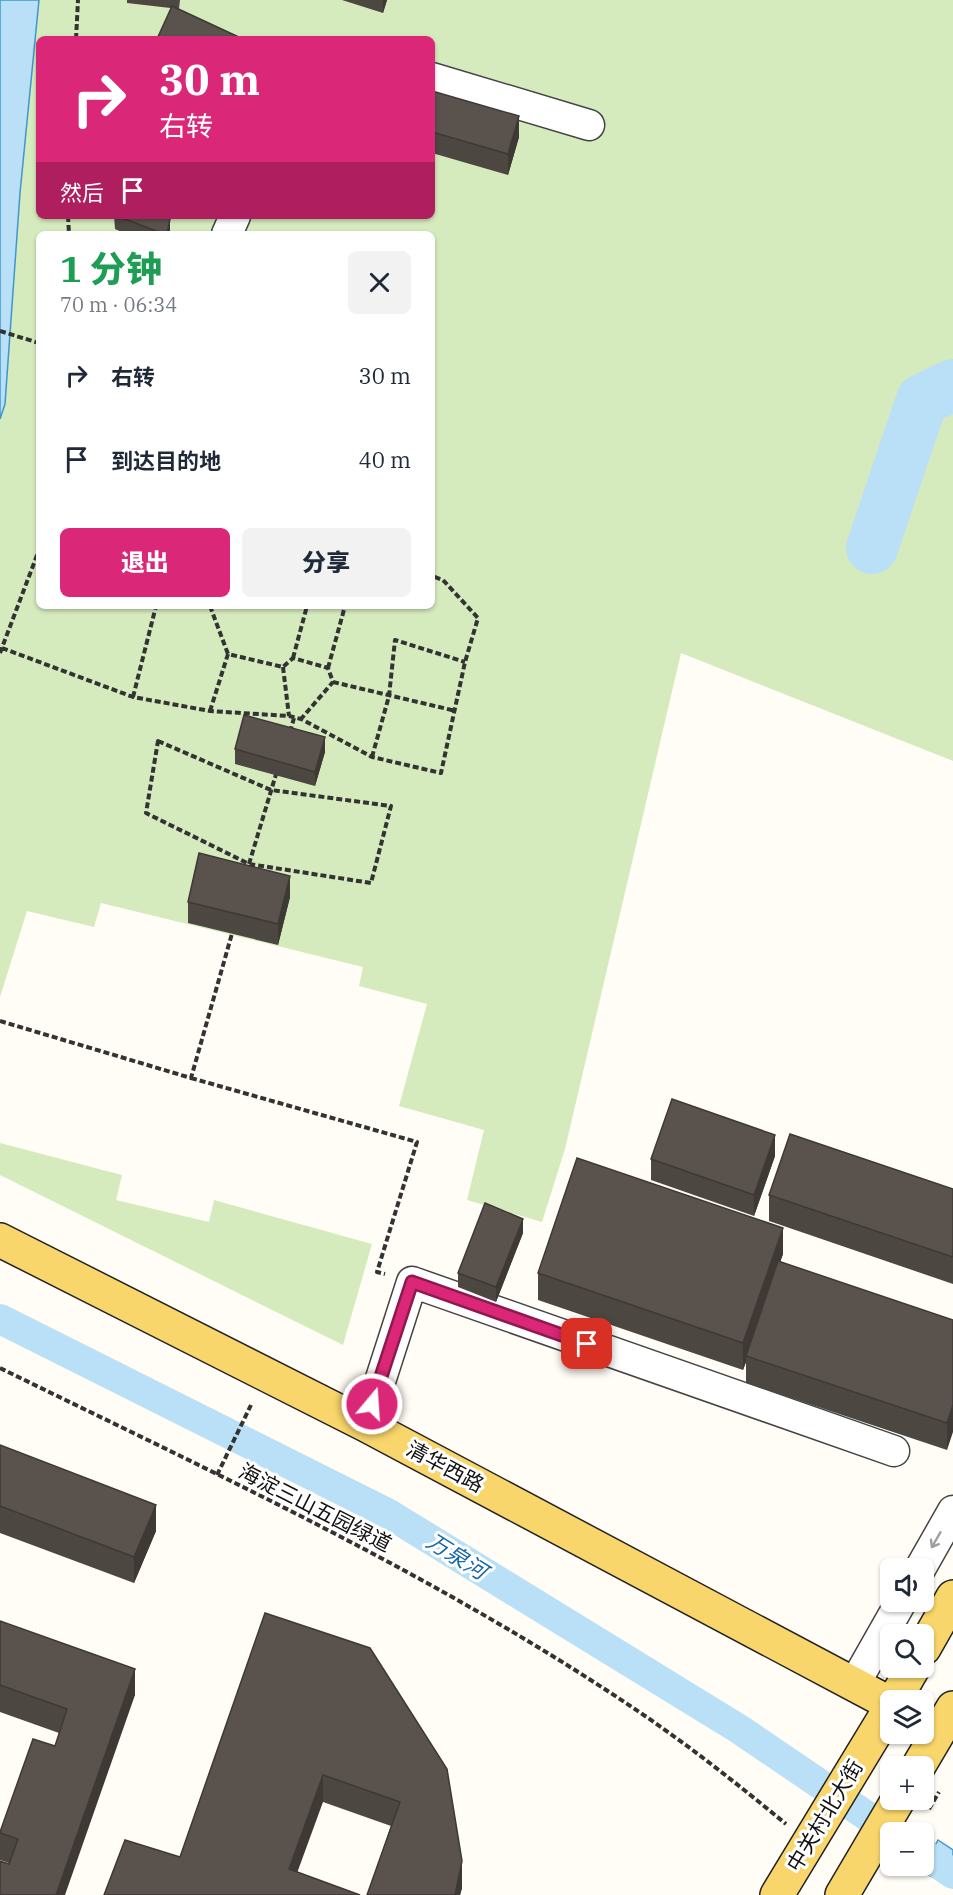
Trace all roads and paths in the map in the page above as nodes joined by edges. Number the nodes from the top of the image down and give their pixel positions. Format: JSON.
{"nodes":[{"id":1,"x":78,"y":0,"type":"edge"},
{"id":2,"x":76,"y":36,"type":"edge"},
{"id":3,"x":435,"y":79,"type":"edge"},
{"id":4,"x":590,"y":125,"type":"dead end"},
{"id":5,"x":0,"y":331,"type":"edge"},
{"id":6,"x":36,"y":343,"type":"edge"},
{"id":7,"x":36,"y":558,"type":"edge"},
{"id":8,"x":435,"y":577,"type":"edge"},
{"id":9,"x":155,"y":609,"type":"edge"},
{"id":10,"x":211,"y":609,"type":"edge"},
{"id":11,"x":306,"y":609,"type":"edge"},
{"id":12,"x":344,"y":609,"type":"edge"},
{"id":13,"x":1,"y":651,"type":"edge"},
{"id":14,"x":228,"y":654,"type":"junction"},
{"id":15,"x":293,"y":658,"type":"junction"},
{"id":16,"x":465,"y":662,"type":"junction"},
{"id":17,"x":284,"y":667,"type":"junction"},
{"id":18,"x":328,"y":668,"type":"junction"},
{"id":19,"x":333,"y":682,"type":"junction"},
{"id":20,"x":389,"y":696,"type":"junction"},
{"id":21,"x":133,"y":697,"type":"junction"},
{"id":22,"x":210,"y":711,"type":"junction"},
{"id":23,"x":456,"y":711,"type":"junction"},
{"id":24,"x":289,"y":716,"type":"junction"},
{"id":25,"x":294,"y":718,"type":"junction"},
{"id":26,"x":301,"y":719,"type":"junction"},
{"id":27,"x":288,"y":738,"type":"edge"},
{"id":28,"x":372,"y":757,"type":"junction"},
{"id":29,"x":278,"y":769,"type":"edge"},
{"id":30,"x":272,"y":790,"type":"junction"},
{"id":31,"x":249,"y":864,"type":"junction"},
{"id":32,"x":246,"y":874,"type":"edge"},
{"id":33,"x":234,"y":924,"type":"edge"},
{"id":34,"x":0,"y":1021,"type":"edge"},
{"id":35,"x":191,"y":1078,"type":"junction"},
{"id":36,"x":0,"y":1240,"type":"edge"},
{"id":37,"x":412,"y":1282,"type":"junction"},
{"id":38,"x":0,"y":1368,"type":"edge"},
{"id":39,"x":251,"y":1405,"type":"dead end"},
{"id":40,"x":366,"y":1425,"type":"junction"},
{"id":41,"x":894,"y":1451,"type":"dead end"},
{"id":42,"x":217,"y":1475,"type":"junction"},
{"id":43,"x":953,"y":1511,"type":"edge"},
{"id":44,"x":926,"y":1558,"type":"edge"},
{"id":45,"x":953,"y":1597,"type":"edge"},
{"id":46,"x":895,"y":1612,"type":"edge"},
{"id":47,"x":934,"y":1630,"type":"edge"},
{"id":48,"x":855,"y":1683,"type":"junction"},
{"id":49,"x":880,"y":1698,"type":"edge"},
{"id":50,"x":880,"y":1723,"type":"edge"},
{"id":51,"x":945,"y":1724,"type":"edge"},
{"id":52,"x":925,"y":1756,"type":"edge"},
{"id":53,"x":892,"y":1810,"type":"edge"},
{"id":54,"x":809,"y":1842,"type":"junction"},
{"id":55,"x":848,"y":1884,"type":"edge"},
{"id":56,"x":777,"y":1895,"type":"edge"}],
"edges":[{"from":1,"to":2,"type":"path"},
{"from":3,"to":4,"type":"street"},
{"from":5,"to":6,"type":"path"},
{"from":7,"to":13,"type":"path"},
{"from":8,"to":16,"type":"path"},
{"from":9,"to":21,"type":"path"},
{"from":10,"to":14,"type":"path"},
{"from":11,"to":15,"type":"path"},
{"from":12,"to":18,"type":"path"},
{"from":13,"to":21,"type":"path"},
{"from":14,"to":17,"type":"path"},
{"from":14,"to":22,"type":"path"},
{"from":15,"to":17,"type":"path"},
{"from":15,"to":18,"type":"path"},
{"from":16,"to":20,"type":"path"},
{"from":16,"to":23,"type":"path"},
{"from":17,"to":24,"type":"path"},
{"from":18,"to":19,"type":"path"},
{"from":19,"to":20,"type":"path"},
{"from":19,"to":26,"type":"path"},
{"from":20,"to":23,"type":"path"},
{"from":20,"to":28,"type":"path"},
{"from":21,"to":22,"type":"path"},
{"from":22,"to":24,"type":"path"},
{"from":23,"to":28,"type":"path"},
{"from":24,"to":25,"type":"path"},
{"from":25,"to":26,"type":"path"},
{"from":25,"to":27,"type":"path"},
{"from":26,"to":28,"type":"path"},
{"from":29,"to":30,"type":"path"},
{"from":30,"to":31,"type":"path"},
{"from":30,"to":31,"type":"path"},
{"from":30,"to":31,"type":"path"},
{"from":31,"to":32,"type":"path"},
{"from":33,"to":35,"type":"path"},
{"from":34,"to":35,"type":"path"},
{"from":35,"to":37,"type":"path"},
{"from":36,"to":40,"type":"main road","name":"清华西路"},
{"from":37,"to":40,"type":"street"},
{"from":37,"to":41,"type":"street"},
{"from":38,"to":42,"type":"path","name":"海淀三山五园绿道"},
{"from":39,"to":42,"type":"path","bridge":true},
{"from":40,"to":48,"type":"main road","name":"清华西路"},
{"from":42,"to":54,"type":"path","name":"海淀三山五园绿道"},
{"from":43,"to":44,"type":"street","one_way":true},
{"from":45,"to":47,"type":"main road"},
{"from":46,"to":48,"type":"street"},
{"from":48,"to":49,"type":"main road","name":"清华西路"},
{"from":50,"to":54,"type":"main road","name":"中关村北大街"},
{"from":51,"to":52,"type":"main road"},
{"from":53,"to":55,"type":"main road"},
{"from":54,"to":56,"type":"main road","name":"中关村北大街"}]}
